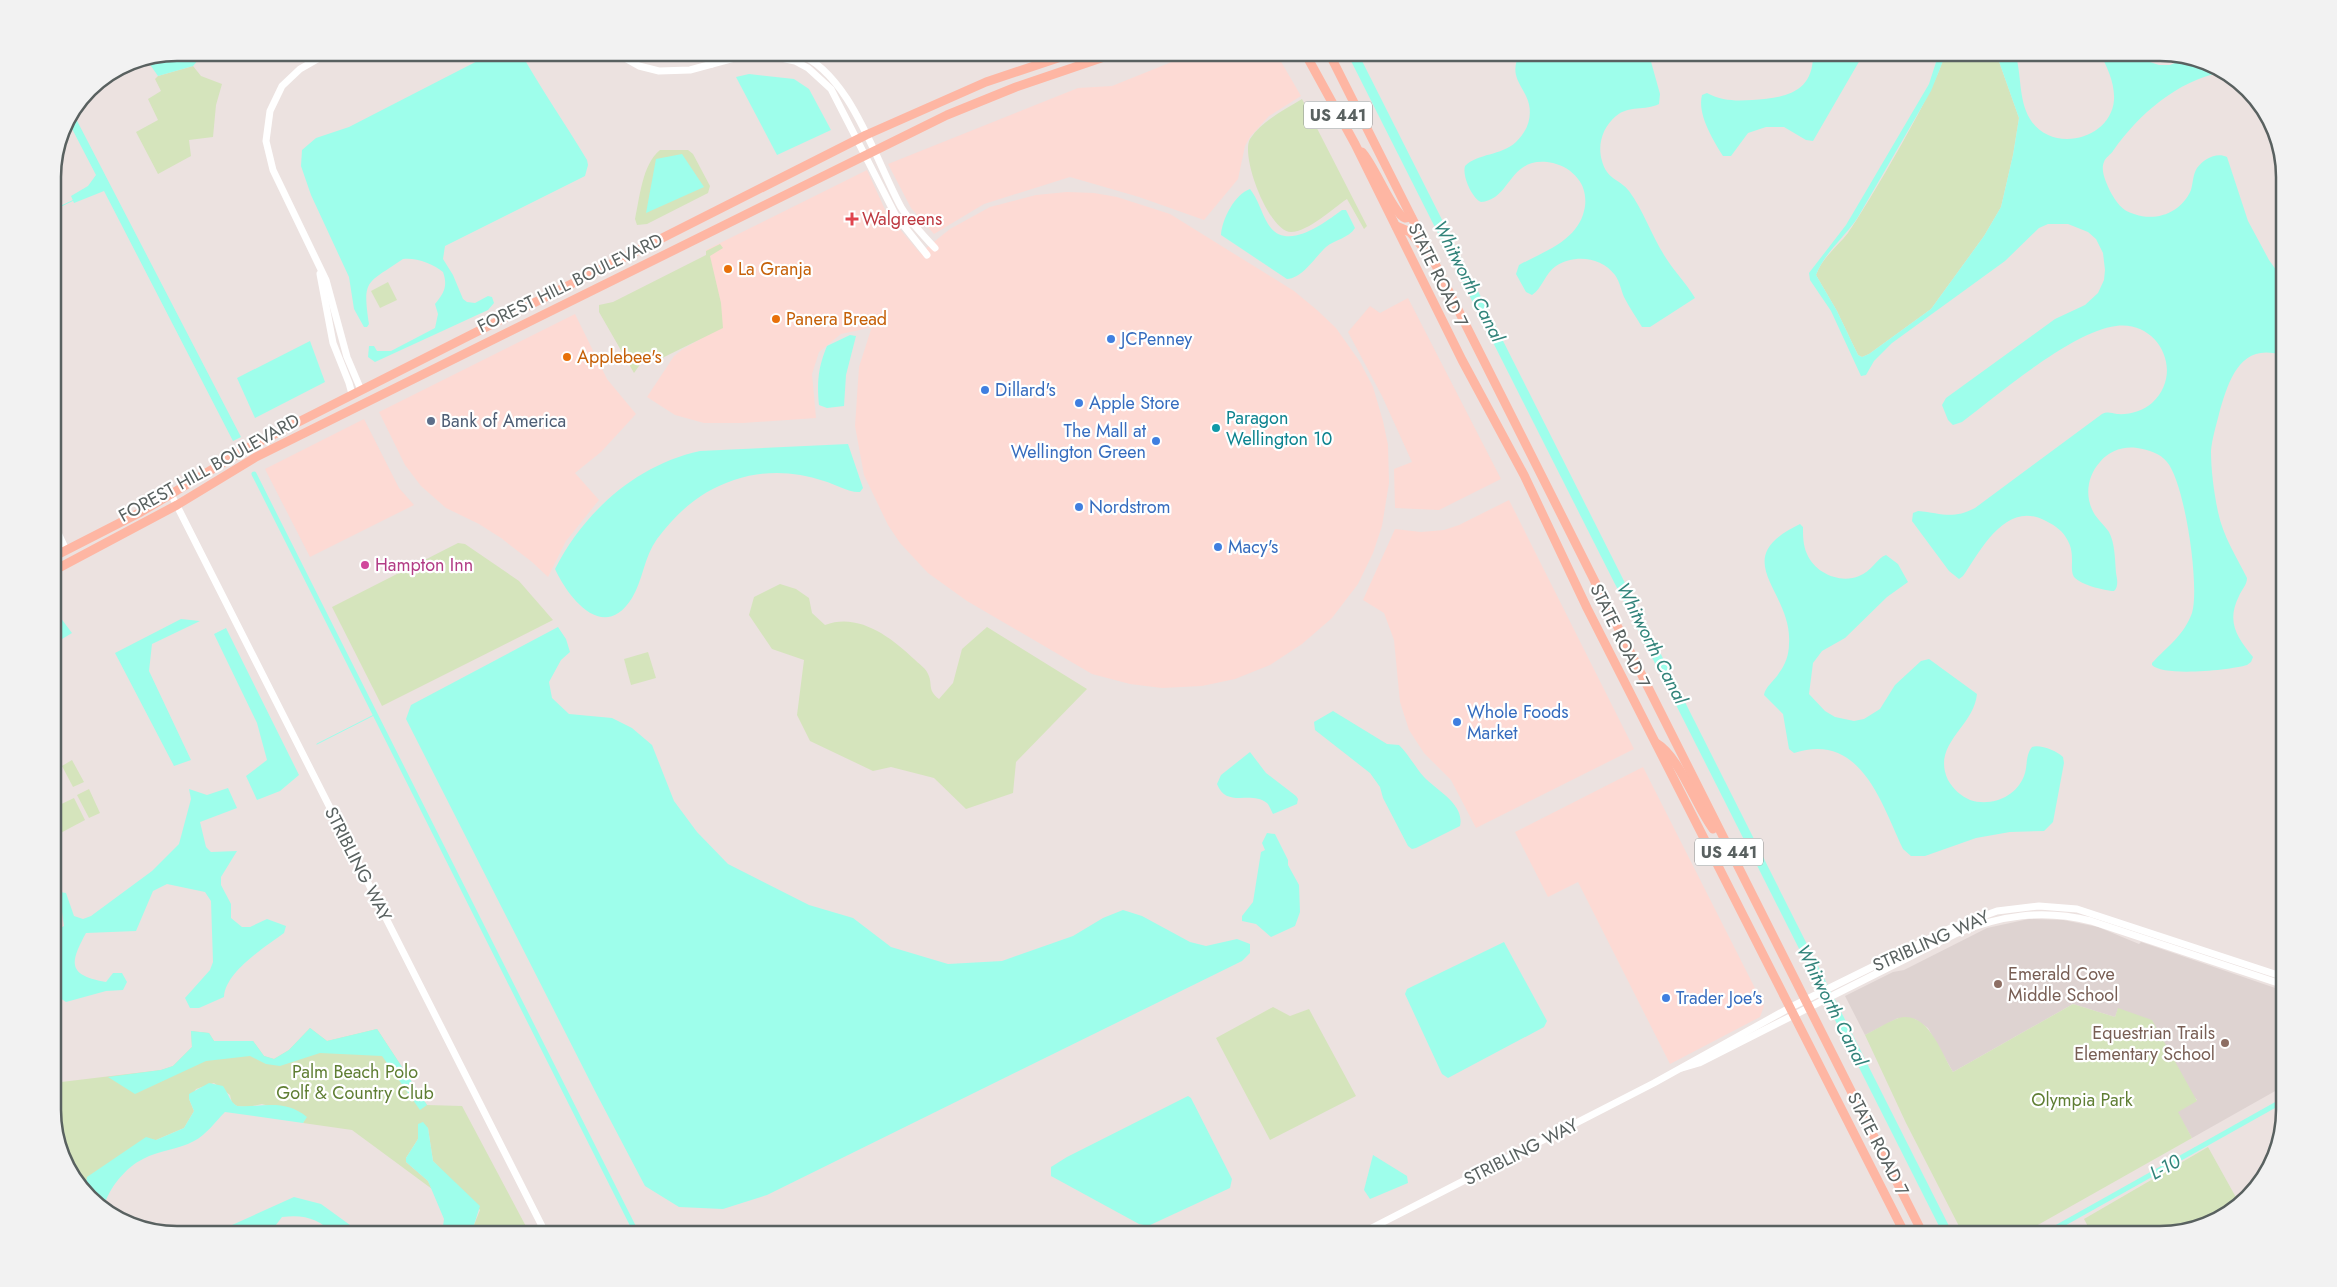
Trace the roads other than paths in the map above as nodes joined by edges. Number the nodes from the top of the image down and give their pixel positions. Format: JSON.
{"nodes":[{"id":1,"x":313,"y":61,"type":"edge"},
{"id":2,"x":631,"y":61,"type":"edge"},
{"id":3,"x":714,"y":61,"type":"edge"},
{"id":4,"x":722,"y":61,"type":"edge"},
{"id":5,"x":795,"y":61,"type":"edge"},
{"id":6,"x":813,"y":61,"type":"edge"},
{"id":7,"x":1047,"y":61,"type":"edge"},
{"id":8,"x":1310,"y":61,"type":"edge"},
{"id":9,"x":1333,"y":61,"type":"edge"},
{"id":10,"x":1088,"y":62,"type":"edge"},
{"id":11,"x":711,"y":64,"type":"junction"},
{"id":12,"x":866,"y":135,"type":"junction"},
{"id":13,"x":857,"y":140,"type":"junction"},
{"id":14,"x":1355,"y":144,"type":"junction"},
{"id":15,"x":874,"y":152,"type":"junction"},
{"id":16,"x":864,"y":156,"type":"junction"},
{"id":17,"x":1411,"y":217,"type":"junction"},
{"id":18,"x":1396,"y":226,"type":"junction"},
{"id":19,"x":935,"y":248,"type":"dead end"},
{"id":20,"x":928,"y":255,"type":"dead end"},
{"id":21,"x":1434,"y":263,"type":"junction"},
{"id":22,"x":318,"y":266,"type":"junction"},
{"id":23,"x":382,"y":380,"type":"junction"},
{"id":24,"x":361,"y":390,"type":"junction"},
{"id":25,"x":352,"y":394,"type":"junction"},
{"id":26,"x":359,"y":405,"type":"junction"},
{"id":27,"x":334,"y":418,"type":"junction"},
{"id":28,"x":171,"y":494,"type":"junction"},
{"id":29,"x":177,"y":506,"type":"junction"},
{"id":30,"x":61,"y":539,"type":"edge"},
{"id":31,"x":66,"y":550,"type":"junction"},
{"id":32,"x":61,"y":553,"type":"edge"},
{"id":33,"x":61,"y":561,"type":"edge"},
{"id":34,"x":61,"y":567,"type":"edge"},
{"id":35,"x":1655,"y":743,"type":"junction"},
{"id":36,"x":1727,"y":847,"type":"junction"},
{"id":37,"x":2276,"y":974,"type":"edge"},
{"id":38,"x":2276,"y":982,"type":"edge"},
{"id":39,"x":1834,"y":990,"type":"junction"},
{"id":40,"x":1806,"y":1004,"type":"junction"},
{"id":41,"x":1793,"y":1011,"type":"junction"},
{"id":42,"x":1888,"y":1199,"type":"junction"},
{"id":43,"x":542,"y":1226,"type":"edge"},
{"id":44,"x":1375,"y":1226,"type":"edge"},
{"id":45,"x":1902,"y":1226,"type":"edge"},
{"id":46,"x":1910,"y":1226,"type":"edge"},
{"id":47,"x":1918,"y":1226,"type":"edge"}],
"edges":[{"from":1,"to":22,"type":"street"},
{"from":2,"to":11,"type":"street"},
{"from":3,"to":11,"type":"street"},
{"from":4,"to":11,"type":"street"},
{"from":5,"to":13,"type":"street"},
{"from":6,"to":12,"type":"street"},
{"from":7,"to":12,"type":"main road","name":"FOREST HILL BOULEVARD"},
{"from":8,"to":14,"type":"main road","name":"STATE ROAD 7","number":"US 441"},
{"from":9,"to":17,"type":"main road","name":"STATE ROAD 7","number":"US 441"},
{"from":10,"to":15,"type":"main road","name":"FOREST HILL BOULEVARD"},
{"from":12,"to":13,"type":"main road","name":"FOREST HILL BOULEVARD"},
{"from":12,"to":15,"type":"street"},
{"from":13,"to":16,"type":"street"},
{"from":13,"to":23,"type":"main road","name":"FOREST HILL BOULEVARD"},
{"from":14,"to":17,"type":"main road"},
{"from":14,"to":18,"type":"main road","name":"STATE ROAD 7","number":"US 441"},
{"from":15,"to":16,"type":"main road","name":"FOREST HILL BOULEVARD"},
{"from":15,"to":19,"type":"street"},
{"from":16,"to":20,"type":"street"},
{"from":16,"to":26,"type":"main road","name":"FOREST HILL BOULEVARD"},
{"from":17,"to":21,"type":"main road","name":"STATE ROAD 7","number":"US 441"},
{"from":18,"to":21,"type":"main road"},
{"from":18,"to":35,"type":"main road","name":"STATE ROAD 7","number":"US 441"},
{"from":21,"to":36,"type":"main road","name":"STATE ROAD 7","number":"US 441"},
{"from":22,"to":24,"type":"street"},
{"from":22,"to":25,"type":"street"},
{"from":23,"to":24,"type":"main road","name":"FOREST HILL BOULEVARD"},
{"from":23,"to":26,"type":"main road"},
{"from":24,"to":25,"type":"main road","name":"FOREST HILL BOULEVARD"},
{"from":24,"to":27,"type":"main road"},
{"from":25,"to":28,"type":"main road","name":"FOREST HILL BOULEVARD"},
{"from":26,"to":27,"type":"main road","name":"FOREST HILL BOULEVARD"},
{"from":27,"to":29,"type":"main road","name":"FOREST HILL BOULEVARD"},
{"from":28,"to":29,"type":"street","name":"STRIBLING WAY"},
{"from":28,"to":31,"type":"main road","name":"FOREST HILL BOULEVARD"},
{"from":29,"to":34,"type":"main road","name":"FOREST HILL BOULEVARD"},
{"from":29,"to":43,"type":"street","name":"STRIBLING WAY"},
{"from":30,"to":31,"type":"street"},
{"from":31,"to":32,"type":"main road","name":"FOREST HILL BOULEVARD"},
{"from":31,"to":33,"type":"main road"},
{"from":35,"to":36,"type":"main road"},
{"from":35,"to":41,"type":"main road","name":"STATE ROAD 7","number":"US 441"},
{"from":36,"to":40,"type":"main road","name":"STATE ROAD 7","number":"US 441"},
{"from":37,"to":39,"type":"street","name":"STRIBLING WAY"},
{"from":38,"to":39,"type":"street","name":"STRIBLING WAY"},
{"from":39,"to":40,"type":"street","name":"STRIBLING WAY"},
{"from":40,"to":41,"type":"street","name":"STRIBLING WAY"},
{"from":40,"to":47,"type":"main road","name":"STATE ROAD 7","number":"US 441"},
{"from":41,"to":42,"type":"main road","name":"STATE ROAD 7","number":"US 441"},
{"from":41,"to":44,"type":"street","name":"STRIBLING WAY"},
{"from":42,"to":45,"type":"main road","name":"STATE ROAD 7","number":"US 441"},
{"from":42,"to":46,"type":"main road"}]}
